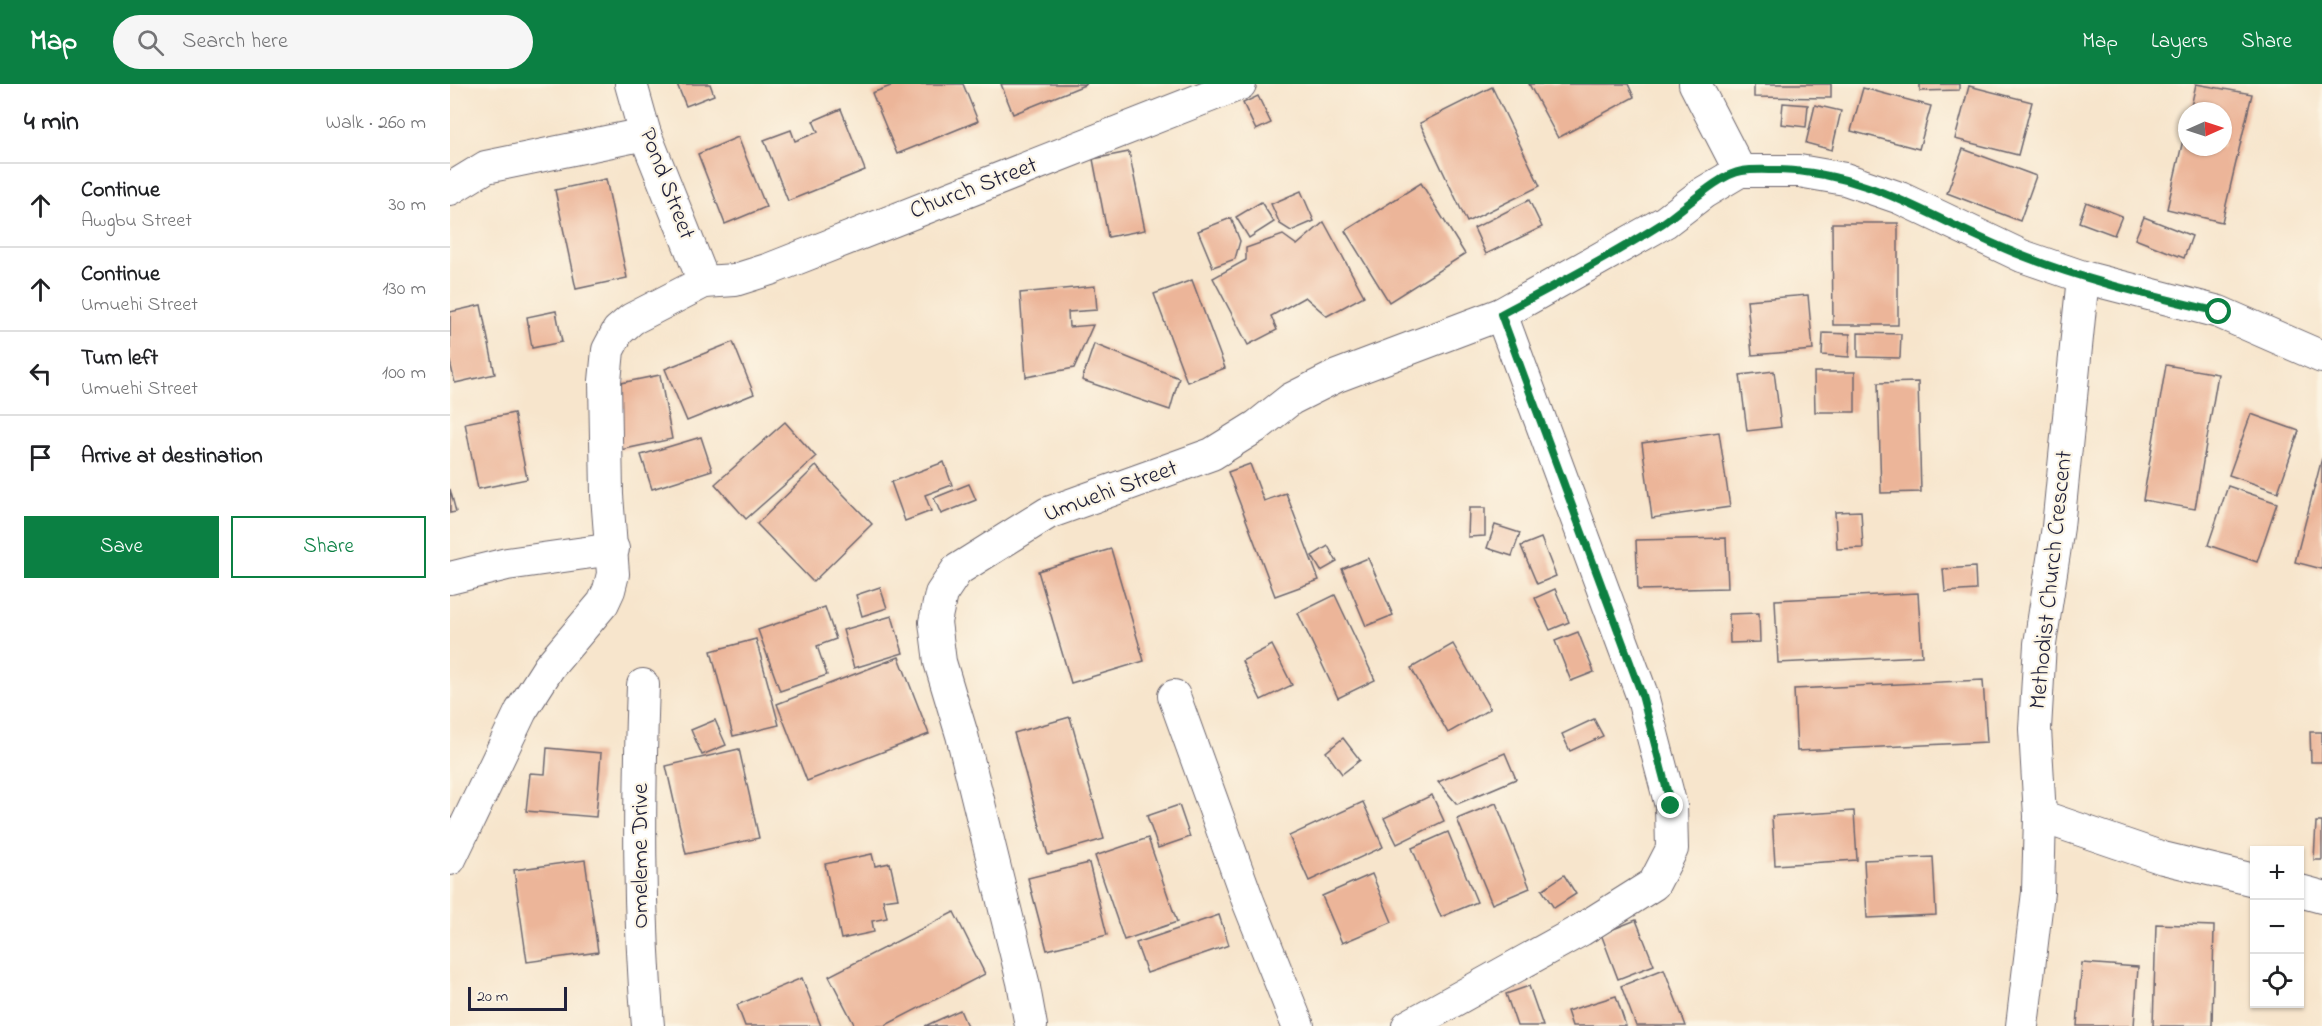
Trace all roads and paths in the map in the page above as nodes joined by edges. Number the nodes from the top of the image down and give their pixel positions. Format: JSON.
{"nodes":[{"id":1,"x":631,"y":84,"type":"edge"},
{"id":2,"x":1240,"y":84,"type":"edge"},
{"id":3,"x":1695,"y":84,"type":"edge"},
{"id":4,"x":645,"y":134,"type":"junction"},
{"id":5,"x":1740,"y":171,"type":"junction"},
{"id":6,"x":450,"y":189,"type":"edge"},
{"id":7,"x":2083,"y":277,"type":"junction"},
{"id":8,"x":704,"y":282,"type":"junction"},
{"id":9,"x":1501,"y":314,"type":"junction"},
{"id":10,"x":2322,"y":357,"type":"edge"},
{"id":11,"x":613,"y":549,"type":"junction"},
{"id":12,"x":450,"y":578,"type":"edge"},
{"id":13,"x":643,"y":685,"type":"dead end"},
{"id":14,"x":1174,"y":696,"type":"dead end"},
{"id":15,"x":2040,"y":816,"type":"junction"},
{"id":16,"x":458,"y":822,"type":"edge"},
{"id":17,"x":450,"y":859,"type":"edge"},
{"id":18,"x":2250,"y":879,"type":"edge"},
{"id":19,"x":2304,"y":892,"type":"edge"},
{"id":20,"x":2322,"y":897,"type":"edge"},
{"id":21,"x":648,"y":1026,"type":"edge"},
{"id":22,"x":1031,"y":1026,"type":"edge"},
{"id":23,"x":1298,"y":1026,"type":"edge"},
{"id":24,"x":1408,"y":1026,"type":"edge"},
{"id":25,"x":2022,"y":1026,"type":"edge"}],
"edges":[{"from":1,"to":4,"type":"street","name":"Pond Street"},
{"from":2,"to":8,"type":"street","name":"Church Street"},
{"from":3,"to":5,"type":"street"},
{"from":4,"to":6,"type":"street"},
{"from":4,"to":8,"type":"street","name":"Pond Street"},
{"from":5,"to":7,"type":"street"},
{"from":5,"to":9,"type":"street","name":"Umuehi Street"},
{"from":7,"to":10,"type":"street"},
{"from":7,"to":15,"type":"street","name":"Methodist Church Crescent"},
{"from":8,"to":11,"type":"street"},
{"from":9,"to":22,"type":"street","name":"Umuehi Street"},
{"from":9,"to":24,"type":"street"},
{"from":11,"to":12,"type":"street"},
{"from":11,"to":16,"type":"street"},
{"from":13,"to":21,"type":"street","name":"Omeleme Drive"},
{"from":14,"to":23,"type":"street"},
{"from":15,"to":18,"type":"street"},
{"from":15,"to":25,"type":"street","name":"Methodist Church Crescent"},
{"from":16,"to":17,"type":"street"},
{"from":19,"to":20,"type":"street"}]}
